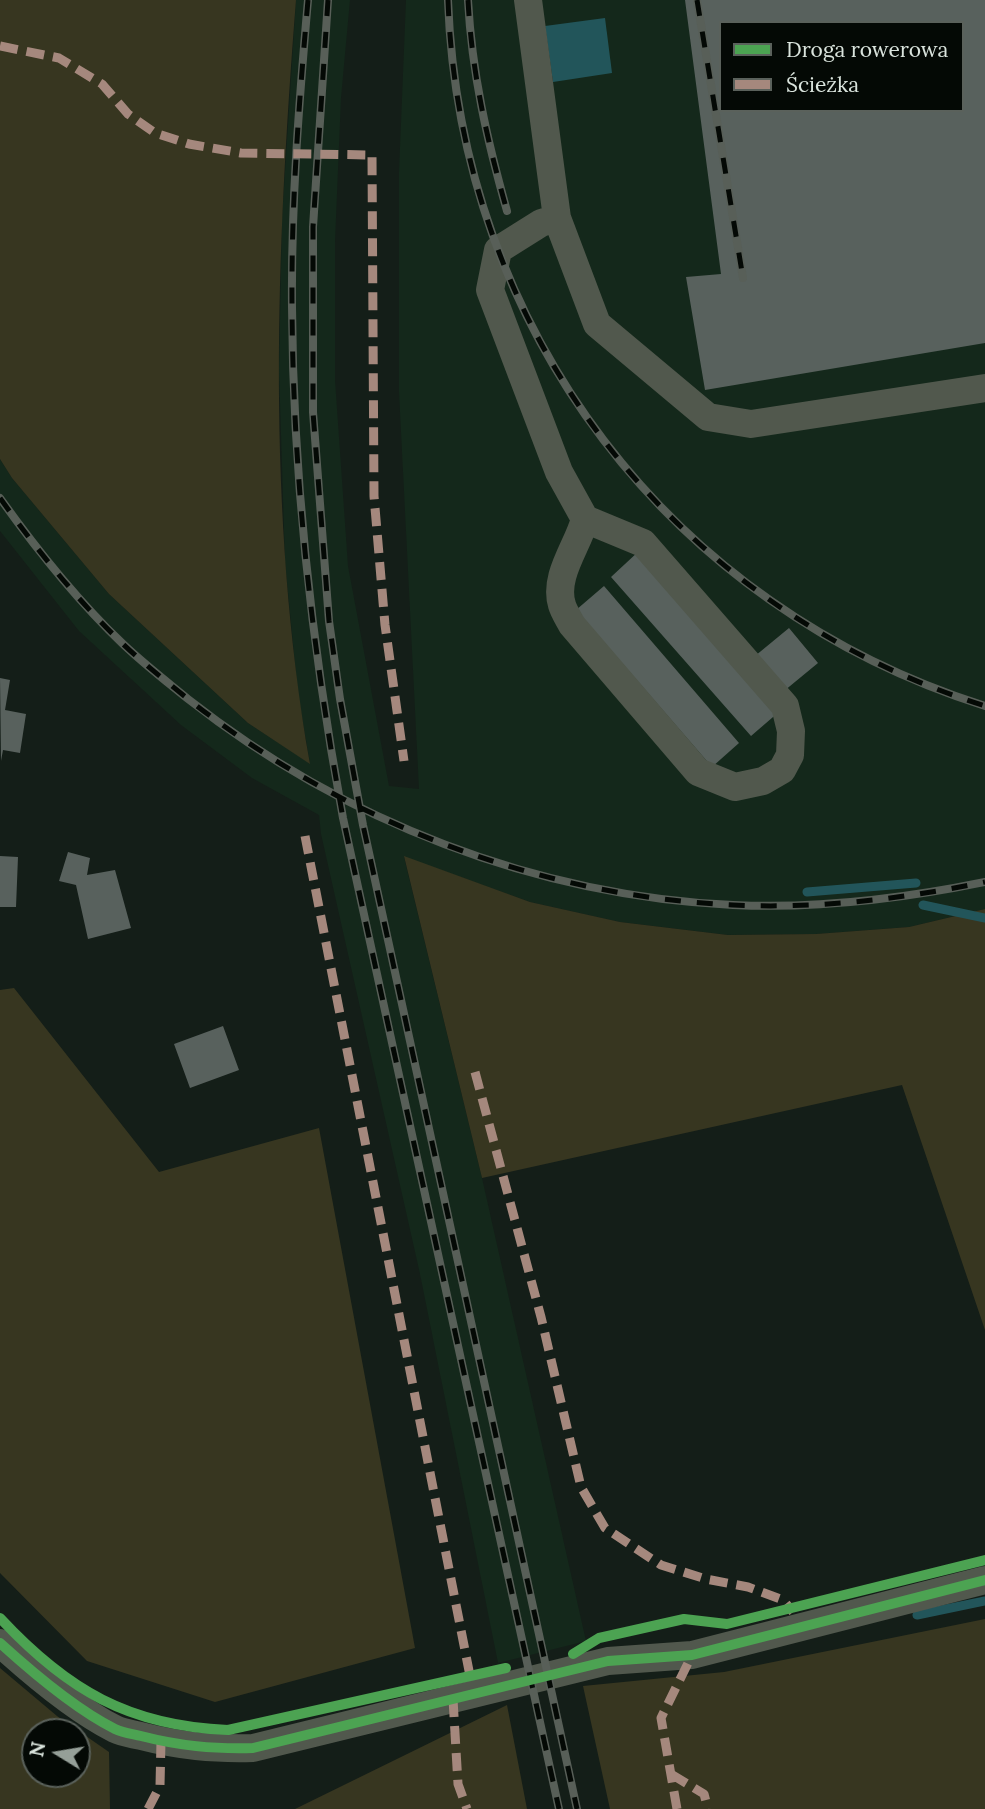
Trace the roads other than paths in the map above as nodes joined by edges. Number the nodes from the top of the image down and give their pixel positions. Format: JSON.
{"nodes":[{"id":1,"x":528,"y":0,"type":"edge"},
{"id":2,"x":557,"y":218,"type":"junction"},
{"id":3,"x":985,"y":388,"type":"edge"},
{"id":4,"x":585,"y":519,"type":"junction"},
{"id":5,"x":985,"y":1580,"type":"edge"},
{"id":6,"x":0,"y":1643,"type":"edge"}],
"edges":[{"from":1,"to":2,"type":"street"},
{"from":2,"to":3,"type":"street"},
{"from":2,"to":4,"type":"street"},
{"from":4,"to":4,"type":"street"},
{"from":5,"to":6,"type":"street"}]}
